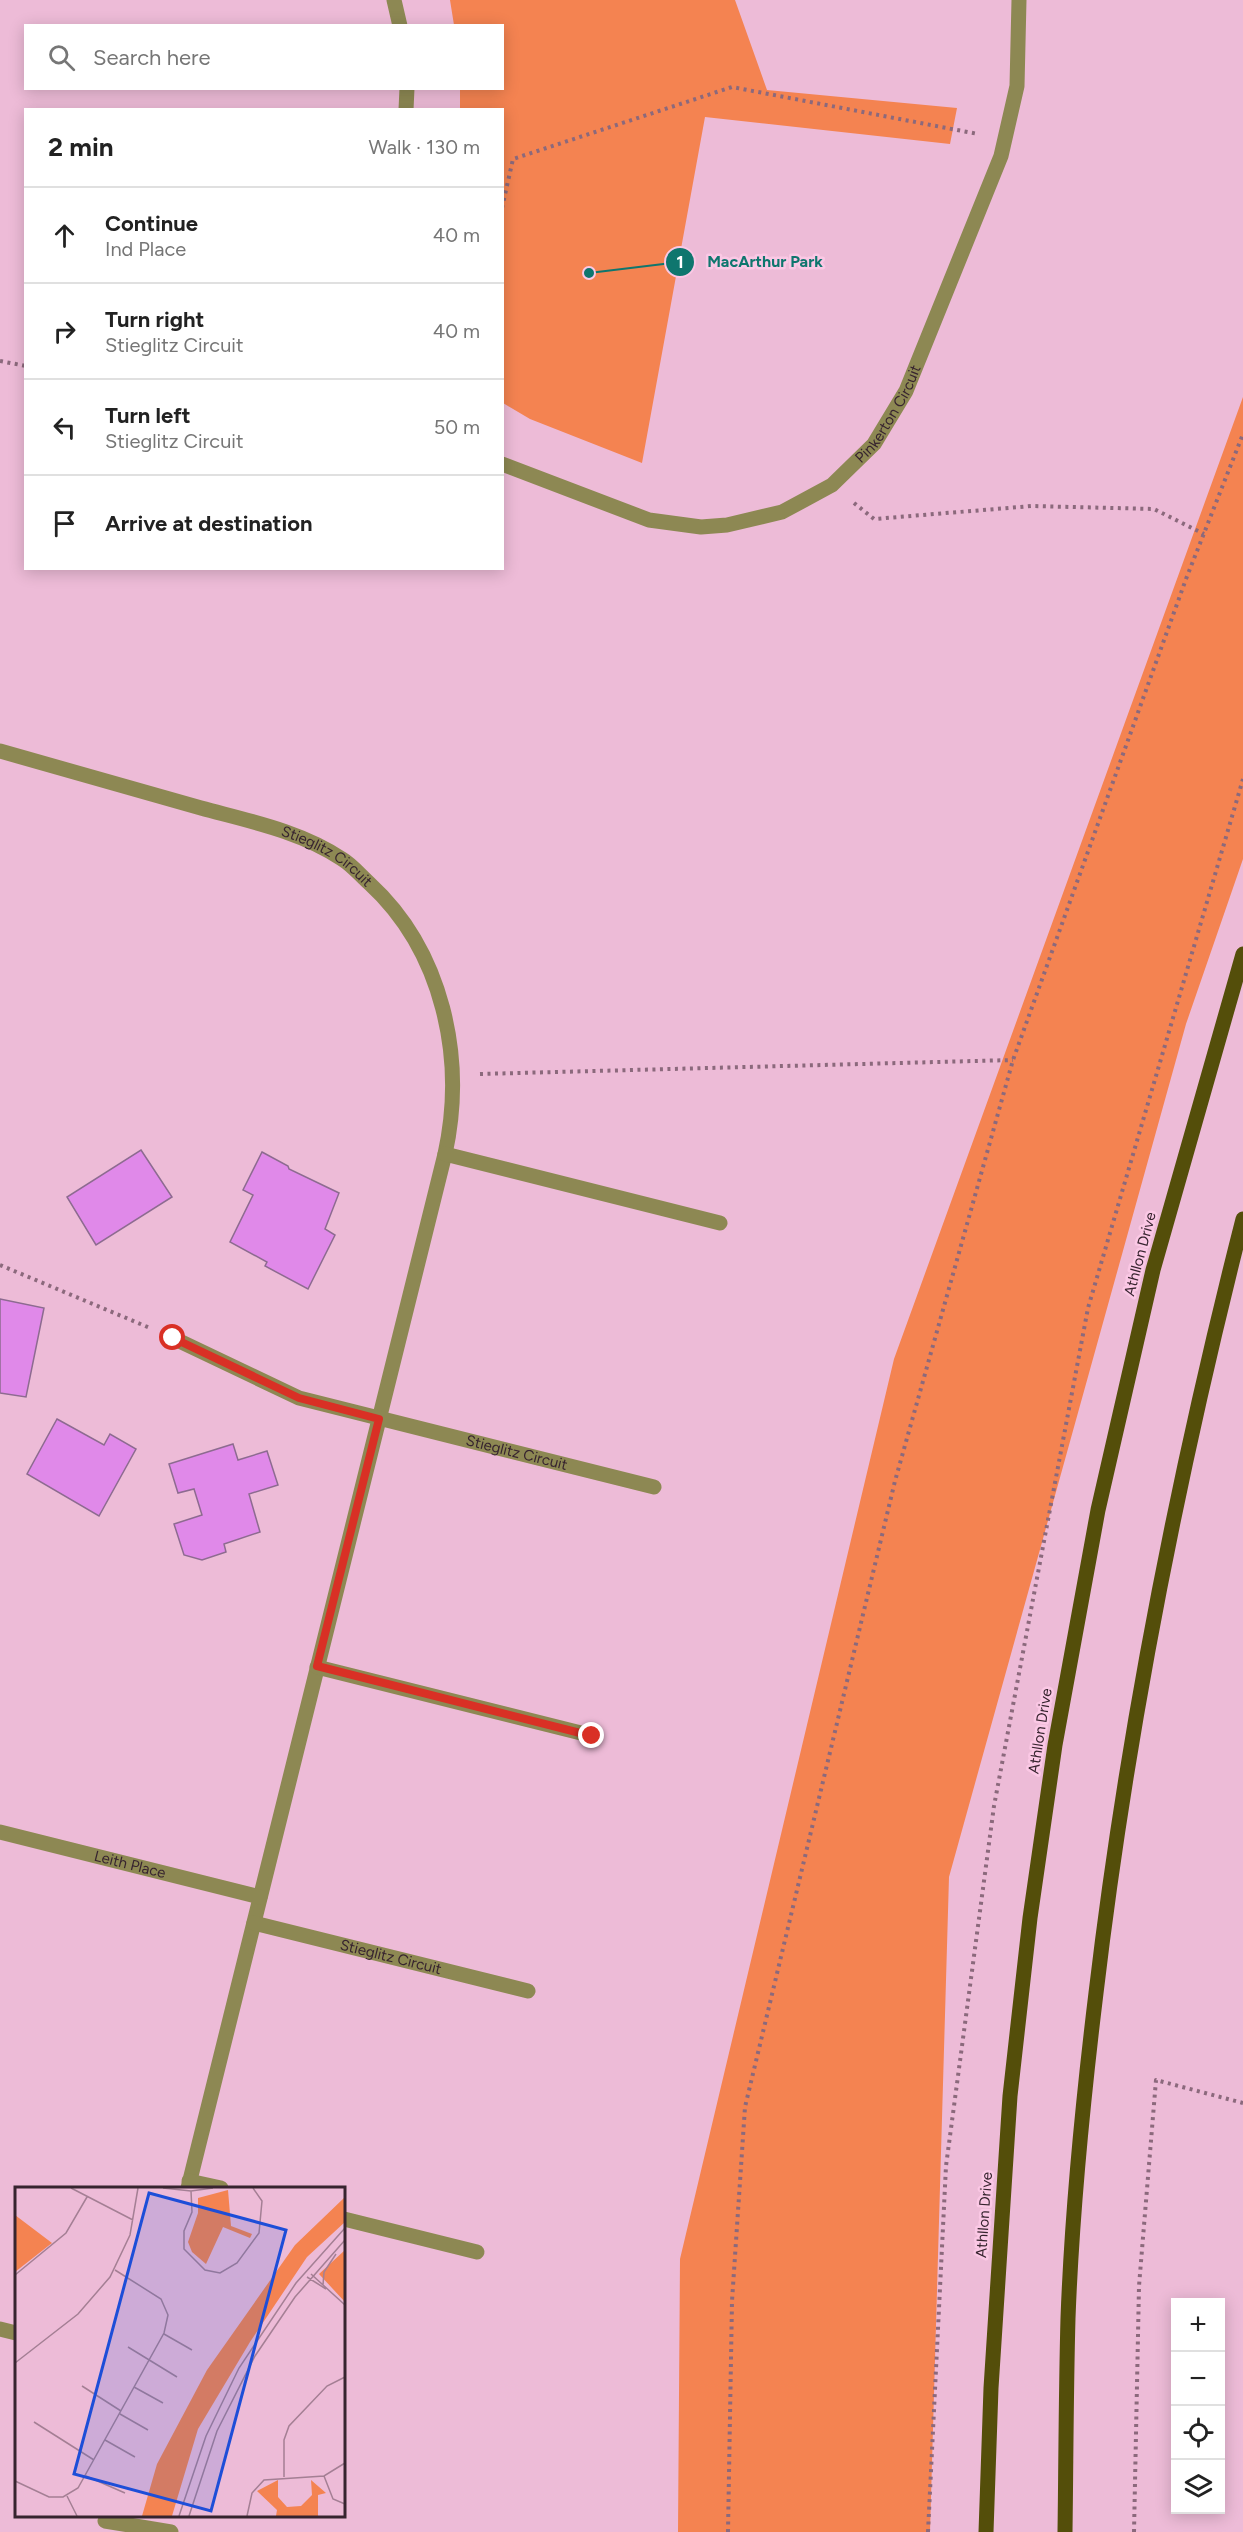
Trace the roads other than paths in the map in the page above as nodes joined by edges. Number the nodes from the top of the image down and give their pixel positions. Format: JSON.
{"nodes":[{"id":1,"x":394,"y":0,"type":"edge"},
{"id":2,"x":1020,"y":0,"type":"edge"},
{"id":3,"x":400,"y":24,"type":"edge"},
{"id":4,"x":407,"y":90,"type":"edge"},
{"id":5,"x":406,"y":108,"type":"edge"},
{"id":6,"x":504,"y":465,"type":"edge"},
{"id":7,"x":0,"y":751,"type":"edge"},
{"id":8,"x":1243,"y":954,"type":"edge"},
{"id":9,"x":445,"y":1154,"type":"junction"},
{"id":10,"x":1243,"y":1220,"type":"edge"},
{"id":11,"x":720,"y":1223,"type":"dead end"},
{"id":12,"x":173,"y":1338,"type":"road end"},
{"id":13,"x":379,"y":1419,"type":"junction"},
{"id":14,"x":654,"y":1487,"type":"dead end"},
{"id":15,"x":317,"y":1666,"type":"junction"},
{"id":16,"x":592,"y":1736,"type":"dead end"},
{"id":17,"x":0,"y":1832,"type":"edge"},
{"id":18,"x":260,"y":1897,"type":"junction"},
{"id":19,"x":254,"y":1923,"type":"junction"},
{"id":20,"x":528,"y":1991,"type":"dead end"},
{"id":21,"x":188,"y":2185,"type":"edge"},
{"id":22,"x":210,"y":2187,"type":"edge"},
{"id":23,"x":345,"y":2219,"type":"edge"},
{"id":24,"x":477,"y":2252,"type":"dead end"},
{"id":25,"x":0,"y":2329,"type":"edge"},
{"id":26,"x":15,"y":2333,"type":"edge"},
{"id":27,"x":104,"y":2523,"type":"edge"},
{"id":28,"x":171,"y":2532,"type":"edge"},
{"id":29,"x":986,"y":2532,"type":"edge"},
{"id":30,"x":1065,"y":2532,"type":"edge"}],
"edges":[{"from":1,"to":3,"type":"street"},
{"from":2,"to":6,"type":"street","name":"Pinkerton Circuit"},
{"from":4,"to":5,"type":"street"},
{"from":7,"to":9,"type":"street","name":"Stieglitz Circuit"},
{"from":8,"to":29,"type":"main road","name":"Athllon Drive"},
{"from":9,"to":11,"type":"street"},
{"from":9,"to":13,"type":"street","name":"Stieglitz Circuit"},
{"from":10,"to":30,"type":"main road"},
{"from":12,"to":13,"type":"street"},
{"from":13,"to":14,"type":"street","name":"Stieglitz Circuit"},
{"from":13,"to":15,"type":"street","name":"Stieglitz Circuit"},
{"from":15,"to":16,"type":"street"},
{"from":15,"to":18,"type":"street","name":"Stieglitz Circuit"},
{"from":17,"to":18,"type":"street","name":"Leith Place"},
{"from":18,"to":19,"type":"street","name":"Stieglitz Circuit"},
{"from":19,"to":20,"type":"street","name":"Stieglitz Circuit"},
{"from":19,"to":21,"type":"street","name":"Stieglitz Circuit"},
{"from":21,"to":22,"type":"street","name":"Stieglitz Circuit"},
{"from":23,"to":24,"type":"street"},
{"from":25,"to":26,"type":"street"},
{"from":27,"to":28,"type":"street"}]}
